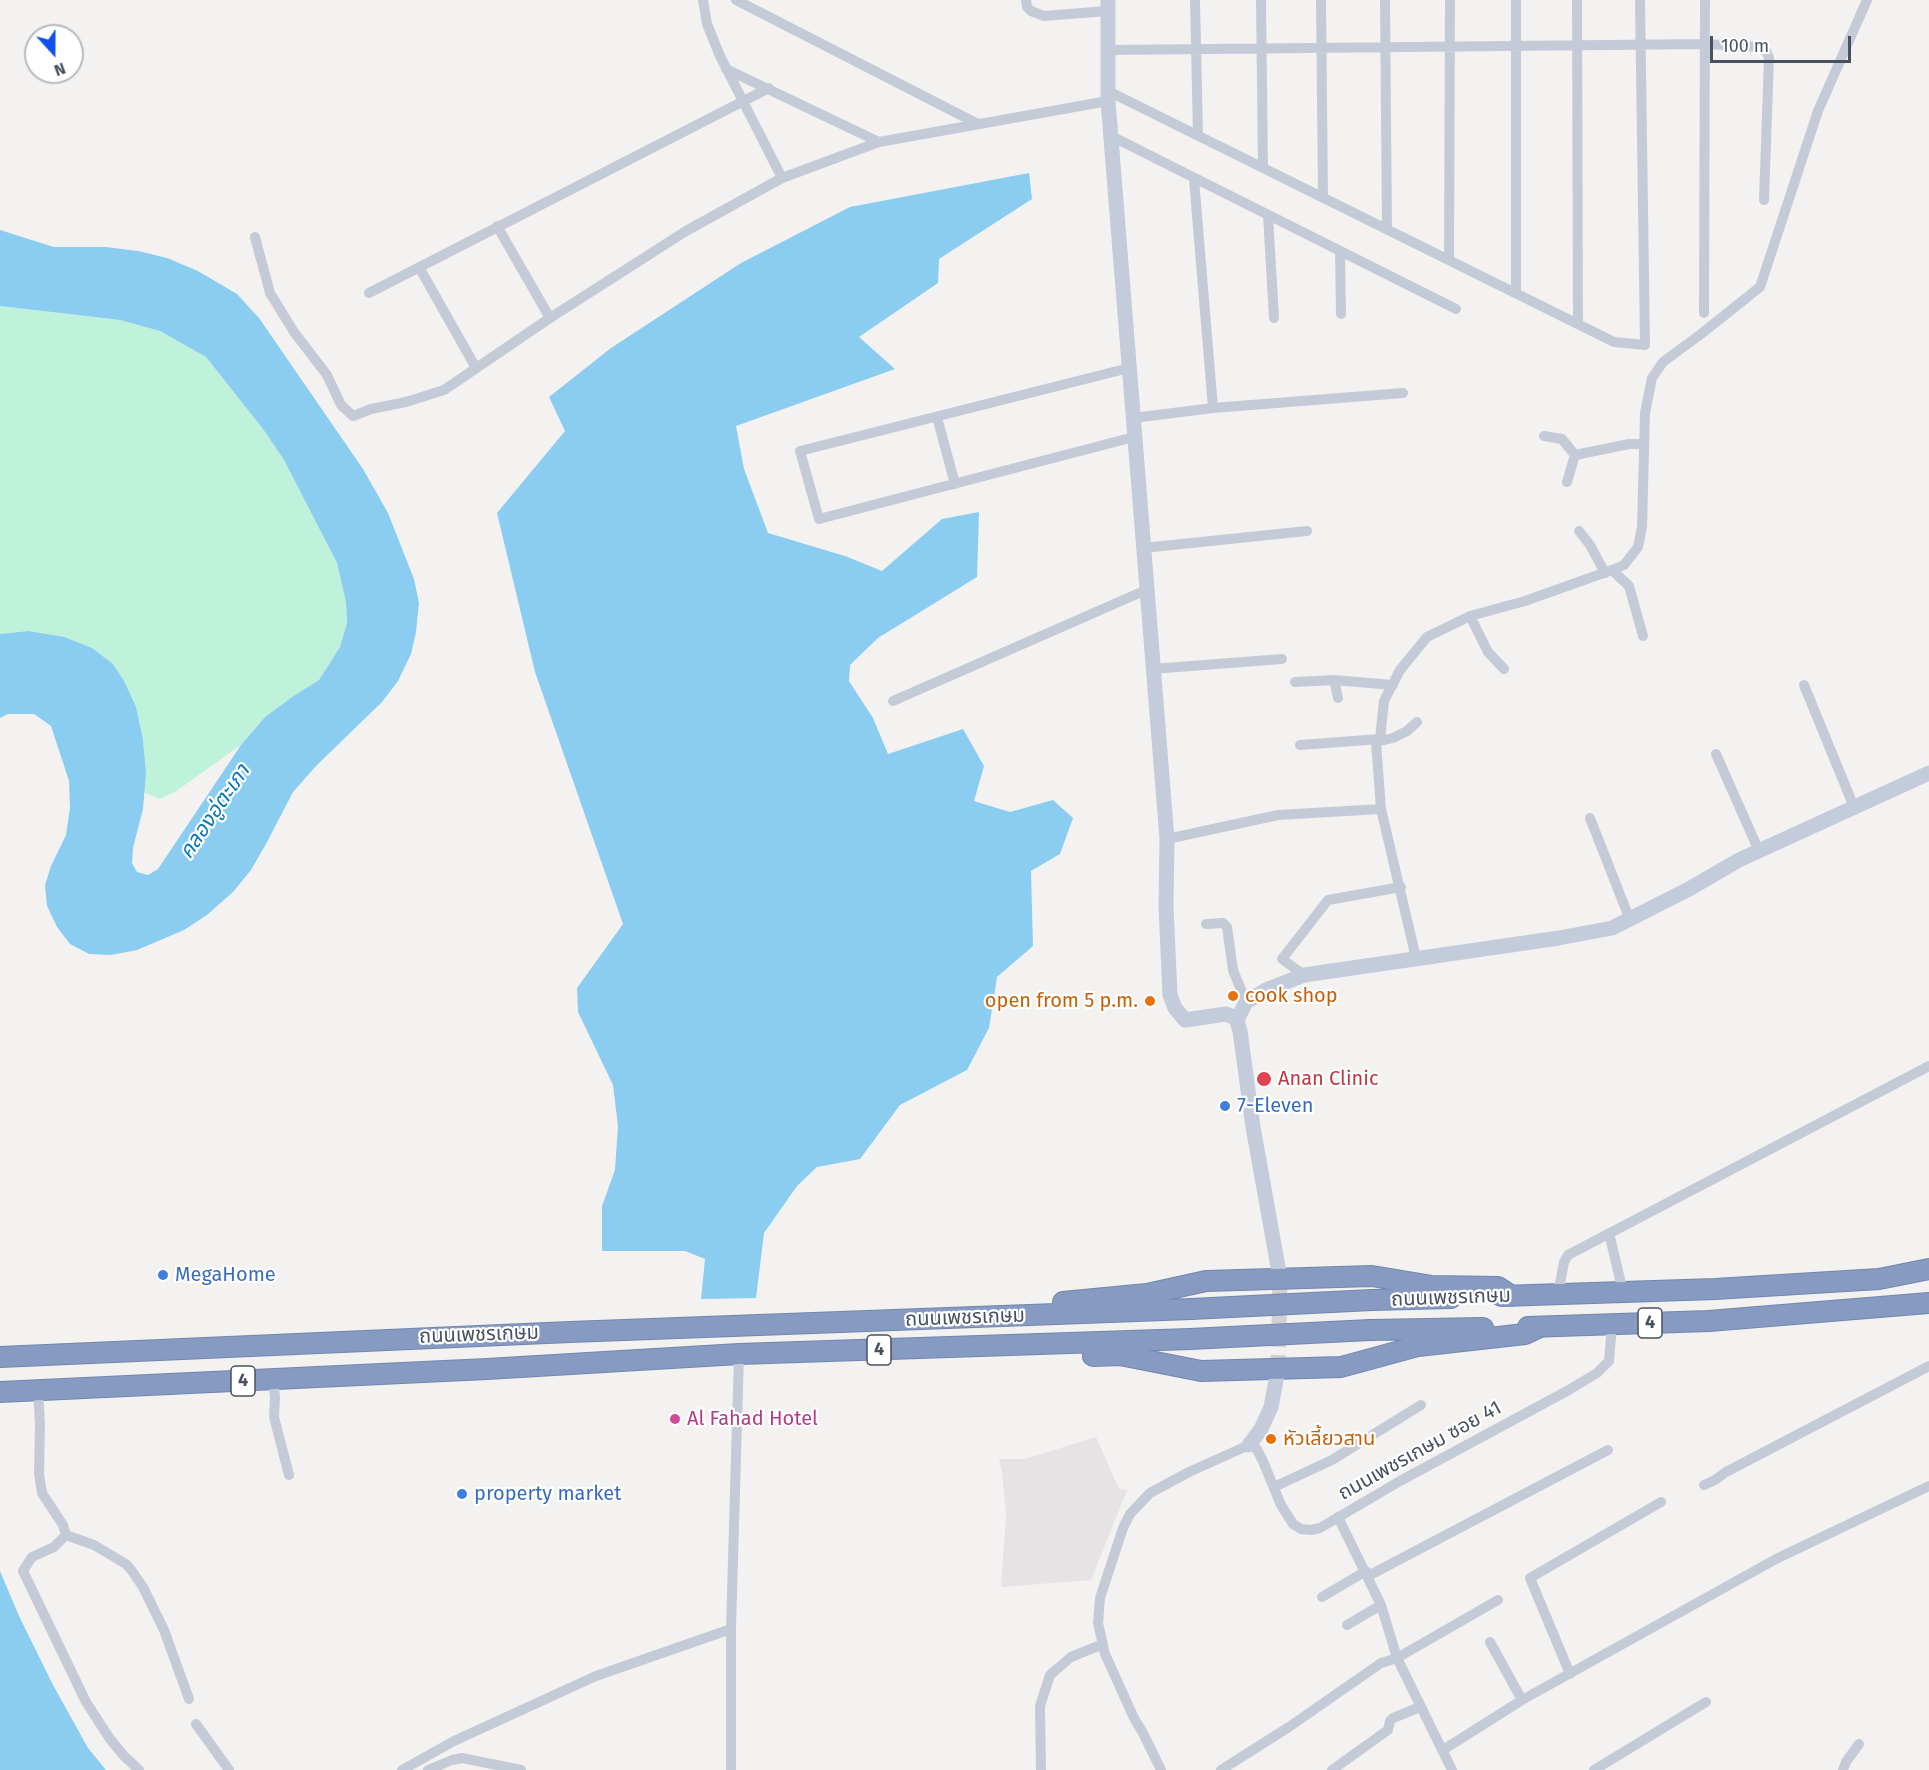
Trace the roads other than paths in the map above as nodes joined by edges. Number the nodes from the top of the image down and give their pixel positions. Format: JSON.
{"nodes":[{"id":1,"x":703,"y":0,"type":"edge"},
{"id":2,"x":736,"y":0,"type":"edge"},
{"id":3,"x":1026,"y":0,"type":"edge"},
{"id":4,"x":1195,"y":0,"type":"edge"},
{"id":5,"x":1261,"y":0,"type":"edge"},
{"id":6,"x":1321,"y":0,"type":"edge"},
{"id":7,"x":1385,"y":0,"type":"edge"},
{"id":8,"x":1450,"y":0,"type":"edge"},
{"id":9,"x":1516,"y":0,"type":"edge"},
{"id":10,"x":1577,"y":0,"type":"edge"},
{"id":11,"x":1640,"y":0,"type":"edge"},
{"id":12,"x":1705,"y":0,"type":"edge"},
{"id":13,"x":1867,"y":0,"type":"edge"},
{"id":14,"x":1107,"y":5,"type":"edge"},
{"id":15,"x":1641,"y":44,"type":"junction"},
{"id":16,"x":1705,"y":44,"type":"junction"},
{"id":17,"x":1578,"y":45,"type":"junction"},
{"id":18,"x":1449,"y":46,"type":"junction"},
{"id":19,"x":1517,"y":46,"type":"junction"},
{"id":20,"x":1321,"y":47,"type":"junction"},
{"id":21,"x":1386,"y":47,"type":"junction"},
{"id":22,"x":1196,"y":48,"type":"junction"},
{"id":23,"x":1262,"y":48,"type":"junction"},
{"id":24,"x":1108,"y":50,"type":"junction"},
{"id":25,"x":726,"y":69,"type":"junction"},
{"id":26,"x":769,"y":88,"type":"junction"},
{"id":27,"x":1108,"y":96,"type":"junction"},
{"id":28,"x":742,"y":101,"type":"junction"},
{"id":29,"x":978,"y":124,"type":"junction"},
{"id":30,"x":1198,"y":135,"type":"junction"},
{"id":31,"x":1111,"y":136,"type":"junction"},
{"id":32,"x":879,"y":142,"type":"junction"},
{"id":33,"x":1263,"y":168,"type":"junction"},
{"id":34,"x":782,"y":178,"type":"junction"},
{"id":35,"x":1194,"y":179,"type":"junction"},
{"id":36,"x":1323,"y":198,"type":"junction"},
{"id":37,"x":1764,"y":200,"type":"dead end"},
{"id":38,"x":1268,"y":215,"type":"junction"},
{"id":39,"x":497,"y":226,"type":"junction"},
{"id":40,"x":1387,"y":229,"type":"junction"},
{"id":41,"x":255,"y":237,"type":"dead end"},
{"id":42,"x":1340,"y":251,"type":"junction"},
{"id":43,"x":1449,"y":260,"type":"junction"},
{"id":44,"x":419,"y":267,"type":"junction"},
{"id":45,"x":369,"y":293,"type":"dead end"},
{"id":46,"x":1516,"y":293,"type":"junction"},
{"id":47,"x":1456,"y":309,"type":"dead end"},
{"id":48,"x":1704,"y":313,"type":"dead end"},
{"id":49,"x":1341,"y":314,"type":"dead end"},
{"id":50,"x":550,"y":318,"type":"junction"},
{"id":51,"x":1274,"y":318,"type":"dead end"},
{"id":52,"x":1578,"y":324,"type":"junction"},
{"id":53,"x":476,"y":368,"type":"junction"},
{"id":54,"x":1129,"y":368,"type":"junction"},
{"id":55,"x":1403,"y":393,"type":"dead end"},
{"id":56,"x":1213,"y":408,"type":"junction"},
{"id":57,"x":937,"y":417,"type":"junction"},
{"id":58,"x":1133,"y":418,"type":"junction"},
{"id":59,"x":1544,"y":436,"type":"dead end"},
{"id":60,"x":1134,"y":437,"type":"junction"},
{"id":61,"x":1644,"y":444,"type":"junction"},
{"id":62,"x":1575,"y":454,"type":"junction"},
{"id":63,"x":1567,"y":482,"type":"dead end"},
{"id":64,"x":955,"y":484,"type":"junction"},
{"id":65,"x":1307,"y":531,"type":"dead end"},
{"id":66,"x":1579,"y":531,"type":"dead end"},
{"id":67,"x":1143,"y":548,"type":"junction"},
{"id":68,"x":1609,"y":571,"type":"junction"},
{"id":69,"x":1146,"y":590,"type":"junction"},
{"id":70,"x":1470,"y":616,"type":"junction"},
{"id":71,"x":1643,"y":636,"type":"dead end"},
{"id":72,"x":1282,"y":659,"type":"dead end"},
{"id":73,"x":1152,"y":669,"type":"junction"},
{"id":74,"x":1504,"y":669,"type":"dead end"},
{"id":75,"x":1334,"y":680,"type":"junction"},
{"id":76,"x":1295,"y":682,"type":"dead end"},
{"id":77,"x":1393,"y":685,"type":"junction"},
{"id":78,"x":1804,"y":686,"type":"dead end"},
{"id":79,"x":1338,"y":698,"type":"dead end"},
{"id":80,"x":893,"y":701,"type":"dead end"},
{"id":81,"x":1417,"y":722,"type":"dead end"},
{"id":82,"x":1378,"y":740,"type":"junction"},
{"id":83,"x":1300,"y":745,"type":"dead end"},
{"id":84,"x":1716,"y":754,"type":"dead end"},
{"id":85,"x":1929,"y":773,"type":"edge"},
{"id":86,"x":1854,"y":807,"type":"junction"},
{"id":87,"x":1381,"y":809,"type":"junction"},
{"id":88,"x":1590,"y":818,"type":"dead end"},
{"id":89,"x":1167,"y":839,"type":"junction"},
{"id":90,"x":1759,"y":851,"type":"junction"},
{"id":91,"x":1401,"y":887,"type":"junction"},
{"id":92,"x":1630,"y":920,"type":"junction"},
{"id":93,"x":1206,"y":924,"type":"dead end"},
{"id":94,"x":1416,"y":958,"type":"junction"},
{"id":95,"x":1304,"y":975,"type":"junction"},
{"id":96,"x":1246,"y":1002,"type":"junction"},
{"id":97,"x":1238,"y":1018,"type":"dead end"},
{"id":98,"x":1929,"y":1066,"type":"edge"},
{"id":99,"x":1608,"y":1233,"type":"junction"},
{"id":100,"x":1929,"y":1269,"type":"edge"},
{"id":101,"x":1280,"y":1278,"type":"junction"},
{"id":102,"x":1623,"y":1292,"type":"junction"},
{"id":103,"x":1558,"y":1294,"type":"junction"},
{"id":104,"x":1512,"y":1296,"type":"junction"},
{"id":105,"x":1928,"y":1307,"type":"edge"},
{"id":106,"x":986,"y":1317,"type":"junction"},
{"id":107,"x":1612,"y":1325,"type":"junction"},
{"id":108,"x":1540,"y":1327,"type":"junction"},
{"id":109,"x":987,"y":1346,"type":"junction"},
{"id":110,"x":739,"y":1354,"type":"junction"},
{"id":111,"x":0,"y":1357,"type":"edge"},
{"id":112,"x":1929,"y":1366,"type":"edge"},
{"id":113,"x":1278,"y":1370,"type":"junction"},
{"id":114,"x":273,"y":1379,"type":"junction"},
{"id":115,"x":38,"y":1391,"type":"junction"},
{"id":116,"x":0,"y":1392,"type":"edge"},
{"id":117,"x":1421,"y":1405,"type":"dead end"},
{"id":118,"x":1250,"y":1445,"type":"junction"},
{"id":119,"x":1608,"y":1450,"type":"dead end"},
{"id":120,"x":289,"y":1475,"type":"dead end"},
{"id":121,"x":1704,"y":1485,"type":"dead end"},
{"id":122,"x":1929,"y":1486,"type":"edge"},
{"id":123,"x":1274,"y":1487,"type":"junction"},
{"id":124,"x":1661,"y":1502,"type":"dead end"},
{"id":125,"x":1338,"y":1517,"type":"junction"},
{"id":126,"x":66,"y":1535,"type":"junction"},
{"id":127,"x":1367,"y":1573,"type":"junction"},
{"id":128,"x":1322,"y":1597,"type":"dead end"},
{"id":129,"x":1498,"y":1600,"type":"dead end"},
{"id":130,"x":1381,"y":1605,"type":"junction"},
{"id":131,"x":1347,"y":1625,"type":"dead end"},
{"id":132,"x":732,"y":1629,"type":"junction"},
{"id":133,"x":1490,"y":1642,"type":"dead end"},
{"id":134,"x":1103,"y":1644,"type":"junction"},
{"id":135,"x":1397,"y":1658,"type":"junction"},
{"id":136,"x":1570,"y":1674,"type":"junction"},
{"id":137,"x":189,"y":1699,"type":"dead end"},
{"id":138,"x":1522,"y":1700,"type":"junction"},
{"id":139,"x":1706,"y":1701,"type":"dead end"},
{"id":140,"x":1420,"y":1707,"type":"junction"},
{"id":141,"x":196,"y":1724,"type":"dead end"},
{"id":142,"x":1859,"y":1744,"type":"dead end"},
{"id":143,"x":1443,"y":1750,"type":"junction"},
{"id":144,"x":406,"y":1769,"type":"edge"},
{"id":145,"x":139,"y":1770,"type":"edge"},
{"id":146,"x":229,"y":1770,"type":"edge"},
{"id":147,"x":428,"y":1770,"type":"edge"},
{"id":148,"x":521,"y":1770,"type":"edge"},
{"id":149,"x":731,"y":1770,"type":"edge"},
{"id":150,"x":1041,"y":1770,"type":"edge"},
{"id":151,"x":1161,"y":1770,"type":"edge"},
{"id":152,"x":1221,"y":1770,"type":"edge"},
{"id":153,"x":1332,"y":1770,"type":"edge"},
{"id":154,"x":1452,"y":1770,"type":"edge"},
{"id":155,"x":1594,"y":1770,"type":"edge"},
{"id":156,"x":1843,"y":1770,"type":"edge"}],
"edges":[{"from":1,"to":25,"type":"street"},
{"from":2,"to":29,"type":"street"},
{"from":3,"to":14,"type":"street"},
{"from":4,"to":22,"type":"street"},
{"from":5,"to":23,"type":"street"},
{"from":6,"to":20,"type":"street"},
{"from":7,"to":21,"type":"street"},
{"from":8,"to":18,"type":"street"},
{"from":9,"to":19,"type":"street"},
{"from":10,"to":17,"type":"street"},
{"from":11,"to":15,"type":"street"},
{"from":12,"to":16,"type":"street"},
{"from":13,"to":61,"type":"street"},
{"from":14,"to":24,"type":"street"},
{"from":15,"to":16,"type":"street"},
{"from":15,"to":17,"type":"street"},
{"from":15,"to":52,"type":"street"},
{"from":16,"to":37,"type":"street"},
{"from":16,"to":48,"type":"street"},
{"from":17,"to":19,"type":"street"},
{"from":17,"to":52,"type":"street"},
{"from":18,"to":19,"type":"street"},
{"from":18,"to":21,"type":"street"},
{"from":18,"to":43,"type":"street"},
{"from":19,"to":46,"type":"street"},
{"from":20,"to":21,"type":"street"},
{"from":20,"to":23,"type":"street"},
{"from":20,"to":36,"type":"street"},
{"from":21,"to":40,"type":"street"},
{"from":22,"to":23,"type":"street"},
{"from":22,"to":24,"type":"street"},
{"from":22,"to":30,"type":"street"},
{"from":23,"to":33,"type":"street"},
{"from":24,"to":27,"type":"street"},
{"from":25,"to":26,"type":"street"},
{"from":25,"to":28,"type":"street"},
{"from":26,"to":28,"type":"street"},
{"from":26,"to":32,"type":"street"},
{"from":27,"to":29,"type":"street"},
{"from":27,"to":30,"type":"street"},
{"from":27,"to":31,"type":"street"},
{"from":28,"to":34,"type":"street"},
{"from":28,"to":39,"type":"street"},
{"from":29,"to":32,"type":"street"},
{"from":30,"to":33,"type":"street"},
{"from":31,"to":35,"type":"street"},
{"from":31,"to":54,"type":"street"},
{"from":32,"to":34,"type":"street"},
{"from":33,"to":36,"type":"street"},
{"from":34,"to":50,"type":"street"},
{"from":35,"to":38,"type":"street"},
{"from":35,"to":56,"type":"street"},
{"from":36,"to":40,"type":"street"},
{"from":38,"to":42,"type":"street"},
{"from":38,"to":51,"type":"street"},
{"from":39,"to":44,"type":"street"},
{"from":39,"to":50,"type":"street"},
{"from":40,"to":43,"type":"street"},
{"from":41,"to":53,"type":"street"},
{"from":42,"to":47,"type":"street"},
{"from":42,"to":49,"type":"street"},
{"from":43,"to":46,"type":"street"},
{"from":44,"to":45,"type":"street"},
{"from":44,"to":53,"type":"street"},
{"from":46,"to":52,"type":"street"},
{"from":50,"to":53,"type":"street"},
{"from":54,"to":57,"type":"street"},
{"from":54,"to":58,"type":"street"},
{"from":55,"to":56,"type":"street"},
{"from":56,"to":58,"type":"street"},
{"from":57,"to":64,"type":"street"},
{"from":57,"to":64,"type":"street"},
{"from":58,"to":60,"type":"street"},
{"from":59,"to":62,"type":"street"},
{"from":60,"to":64,"type":"street"},
{"from":60,"to":67,"type":"street"},
{"from":61,"to":62,"type":"street"},
{"from":61,"to":68,"type":"street"},
{"from":62,"to":63,"type":"street"},
{"from":65,"to":67,"type":"street"},
{"from":66,"to":68,"type":"street"},
{"from":67,"to":69,"type":"street"},
{"from":68,"to":70,"type":"street"},
{"from":68,"to":71,"type":"street"},
{"from":69,"to":73,"type":"street"},
{"from":69,"to":80,"type":"street"},
{"from":70,"to":74,"type":"street"},
{"from":70,"to":77,"type":"street"},
{"from":72,"to":73,"type":"street"},
{"from":73,"to":89,"type":"street"},
{"from":75,"to":76,"type":"street"},
{"from":75,"to":77,"type":"street"},
{"from":75,"to":79,"type":"street"},
{"from":77,"to":82,"type":"street"},
{"from":78,"to":86,"type":"street"},
{"from":81,"to":82,"type":"street"},
{"from":82,"to":83,"type":"street"},
{"from":82,"to":87,"type":"street"},
{"from":84,"to":90,"type":"street"},
{"from":85,"to":86,"type":"street"},
{"from":86,"to":90,"type":"street"},
{"from":87,"to":89,"type":"street"},
{"from":87,"to":91,"type":"street"},
{"from":88,"to":92,"type":"street"},
{"from":89,"to":101,"type":"street"},
{"from":90,"to":92,"type":"street"},
{"from":91,"to":94,"type":"street"},
{"from":91,"to":95,"type":"street"},
{"from":92,"to":94,"type":"street"},
{"from":93,"to":96,"type":"street"},
{"from":94,"to":95,"type":"street"},
{"from":95,"to":96,"type":"street"},
{"from":96,"to":97,"type":"street"},
{"from":98,"to":99,"type":"street"},
{"from":99,"to":102,"type":"street"},
{"from":99,"to":103,"type":"street"},
{"from":100,"to":102,"type":"highway","name":"ถนนเพชรเกษม","number":"4"},
{"from":101,"to":104,"type":"highway"},
{"from":101,"to":106,"type":"highway"},
{"from":102,"to":103,"type":"highway","name":"ถนนเพชรเกษม","number":"4"},
{"from":103,"to":104,"type":"highway","name":"ถนนเพชรเกษม","number":"4"},
{"from":104,"to":106,"type":"highway","name":"ถนนเพชรเกษม","number":"4","bridge":true},
{"from":105,"to":107,"type":"highway","name":"ถนนเพชรเกษม","number":"4"},
{"from":106,"to":109,"type":"highway"},
{"from":106,"to":111,"type":"highway","name":"ถนนเพชรเกษม","number":"4"},
{"from":107,"to":108,"type":"highway","name":"ถนนเพชรเกษม","number":"4"},
{"from":107,"to":125,"type":"street","name":"ถนนเพชรเกษม ซอย 41"},
{"from":108,"to":109,"type":"highway","name":"ถนนเพชรเกษม","number":"4","bridge":true},
{"from":108,"to":113,"type":"highway"},
{"from":109,"to":110,"type":"highway","name":"ถนนเพชรเกษม","number":"4"},
{"from":109,"to":113,"type":"highway"},
{"from":110,"to":114,"type":"highway","name":"ถนนเพชรเกษม","number":"4"},
{"from":110,"to":132,"type":"street"},
{"from":112,"to":121,"type":"street"},
{"from":113,"to":118,"type":"street"},
{"from":114,"to":115,"type":"highway","name":"ถนนเพชรเกษม","number":"4"},
{"from":114,"to":120,"type":"street"},
{"from":115,"to":116,"type":"highway","name":"ถนนเพชรเกษม","number":"4"},
{"from":115,"to":126,"type":"street"},
{"from":117,"to":123,"type":"street"},
{"from":118,"to":123,"type":"street","name":"ถนนเพชรเกษม ซอย 41"},
{"from":118,"to":134,"type":"street"},
{"from":119,"to":127,"type":"street"},
{"from":122,"to":136,"type":"street"},
{"from":123,"to":125,"type":"street","name":"ถนนเพชรเกษม ซอย 41"},
{"from":124,"to":136,"type":"street"},
{"from":125,"to":127,"type":"street"},
{"from":126,"to":137,"type":"street"},
{"from":126,"to":145,"type":"street"},
{"from":127,"to":128,"type":"street"},
{"from":127,"to":130,"type":"street"},
{"from":129,"to":135,"type":"street"},
{"from":130,"to":131,"type":"street"},
{"from":130,"to":135,"type":"street"},
{"from":132,"to":144,"type":"street"},
{"from":132,"to":149,"type":"street"},
{"from":133,"to":138,"type":"street"},
{"from":134,"to":150,"type":"street"},
{"from":134,"to":151,"type":"street"},
{"from":135,"to":140,"type":"street"},
{"from":135,"to":152,"type":"street"},
{"from":136,"to":138,"type":"street"},
{"from":138,"to":143,"type":"street"},
{"from":139,"to":155,"type":"street"},
{"from":140,"to":143,"type":"street"},
{"from":140,"to":153,"type":"street"},
{"from":141,"to":146,"type":"street"},
{"from":142,"to":156,"type":"street"},
{"from":143,"to":154,"type":"street"},
{"from":147,"to":148,"type":"street"}]}
